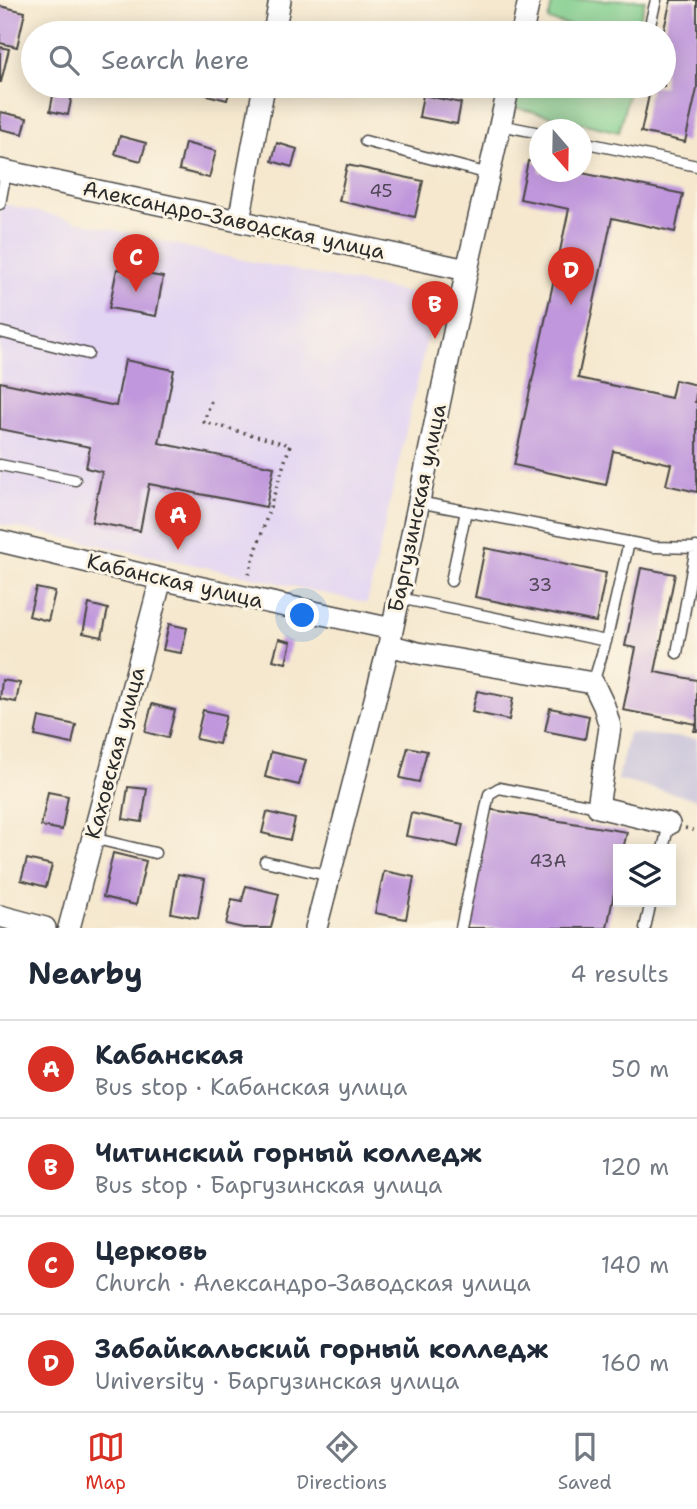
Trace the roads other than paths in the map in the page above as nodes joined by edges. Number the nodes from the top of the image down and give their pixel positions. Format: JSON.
{"nodes":[{"id":1,"x":280,"y":0,"type":"edge"},
{"id":2,"x":530,"y":0,"type":"edge"},
{"id":3,"x":656,"y":0,"type":"edge"},
{"id":4,"x":276,"y":21,"type":"edge"},
{"id":5,"x":527,"y":21,"type":"edge"},
{"id":6,"x":651,"y":21,"type":"edge"},
{"id":7,"x":262,"y":98,"type":"edge"},
{"id":8,"x":506,"y":98,"type":"edge"},
{"id":9,"x":500,"y":125,"type":"junction"},
{"id":10,"x":529,"y":131,"type":"edge"},
{"id":11,"x":365,"y":141,"type":"dead end"},
{"id":12,"x":592,"y":144,"type":"edge"},
{"id":13,"x":697,"y":166,"type":"edge"},
{"id":14,"x":3,"y":171,"type":"edge"},
{"id":15,"x":489,"y":174,"type":"junction"},
{"id":16,"x":0,"y":204,"type":"edge"},
{"id":17,"x":239,"y":221,"type":"junction"},
{"id":18,"x":467,"y":270,"type":"junction"},
{"id":19,"x":0,"y":332,"type":"edge"},
{"id":20,"x":88,"y":354,"type":"dead end"},
{"id":21,"x":0,"y":465,"type":"edge"},
{"id":22,"x":75,"y":480,"type":"dead end"},
{"id":23,"x":418,"y":502,"type":"junction"},
{"id":24,"x":466,"y":511,"type":"junction"},
{"id":25,"x":0,"y":541,"type":"edge"},
{"id":26,"x":629,"y":542,"type":"junction"},
{"id":27,"x":696,"y":547,"type":"edge"},
{"id":28,"x":161,"y":579,"type":"junction"},
{"id":29,"x":451,"y":581,"type":"dead end"},
{"id":30,"x":398,"y":597,"type":"junction"},
{"id":31,"x":390,"y":637,"type":"junction"},
{"id":32,"x":606,"y":641,"type":"junction"},
{"id":33,"x":677,"y":653,"type":"dead end"},
{"id":34,"x":593,"y":683,"type":"junction"},
{"id":35,"x":598,"y":807,"type":"junction"},
{"id":36,"x":669,"y":824,"type":"joint"},
{"id":37,"x":92,"y":838,"type":"junction"},
{"id":38,"x":664,"y":844,"type":"edge"},
{"id":39,"x":155,"y":853,"type":"dead end"},
{"id":40,"x":265,"y":861,"type":"dead end"},
{"id":41,"x":330,"y":876,"type":"junction"},
{"id":42,"x":650,"y":907,"type":"edge"},
{"id":43,"x":0,"y":916,"type":"edge"},
{"id":44,"x":45,"y":928,"type":"edge"},
{"id":45,"x":69,"y":928,"type":"edge"},
{"id":46,"x":316,"y":928,"type":"edge"},
{"id":47,"x":461,"y":928,"type":"edge"},
{"id":48,"x":645,"y":928,"type":"edge"}],
"edges":[{"from":1,"to":4,"type":"street"},
{"from":2,"to":5,"type":"street"},
{"from":3,"to":6,"type":"lane"},
{"from":7,"to":17,"type":"street"},
{"from":8,"to":9,"type":"street","name":"Баргузинская улица"},
{"from":9,"to":10,"type":"lane"},
{"from":9,"to":15,"type":"street","name":"Баргузинская улица"},
{"from":11,"to":15,"type":"lane"},
{"from":12,"to":13,"type":"lane"},
{"from":14,"to":16,"type":"lane"},
{"from":14,"to":17,"type":"street","name":"Александро-Заводская улица"},
{"from":15,"to":18,"type":"street","name":"Баргузинская улица"},
{"from":17,"to":18,"type":"street","name":"Александро-Заводская улица"},
{"from":18,"to":23,"type":"street","name":"Баргузинская улица"},
{"from":19,"to":20,"type":"lane"},
{"from":21,"to":22,"type":"lane"},
{"from":23,"to":24,"type":"lane"},
{"from":23,"to":30,"type":"street","name":"Баргузинская улица"},
{"from":24,"to":26,"type":"lane"},
{"from":24,"to":29,"type":"lane"},
{"from":25,"to":28,"type":"street","name":"Кабанская улица"},
{"from":26,"to":27,"type":"lane"},
{"from":26,"to":32,"type":"lane"},
{"from":27,"to":33,"type":"lane"},
{"from":28,"to":31,"type":"street","name":"Кабанская улица"},
{"from":28,"to":37,"type":"street","name":"Каховская улица"},
{"from":30,"to":31,"type":"street","name":"Баргузинская улица"},
{"from":30,"to":32,"type":"lane"},
{"from":31,"to":34,"type":"street","name":"Кабанская улица"},
{"from":31,"to":41,"type":"street","name":"Баргузинская улица"},
{"from":32,"to":34,"type":"lane"},
{"from":34,"to":35,"type":"street"},
{"from":35,"to":36,"type":"street"},
{"from":35,"to":47,"type":"lane"},
{"from":36,"to":38,"type":"lane"},
{"from":37,"to":39,"type":"lane"},
{"from":37,"to":45,"type":"street","name":"Каховская улица"},
{"from":40,"to":41,"type":"lane"},
{"from":41,"to":46,"type":"street","name":"Баргузинская улица"},
{"from":42,"to":48,"type":"lane"},
{"from":43,"to":44,"type":"street"}]}
